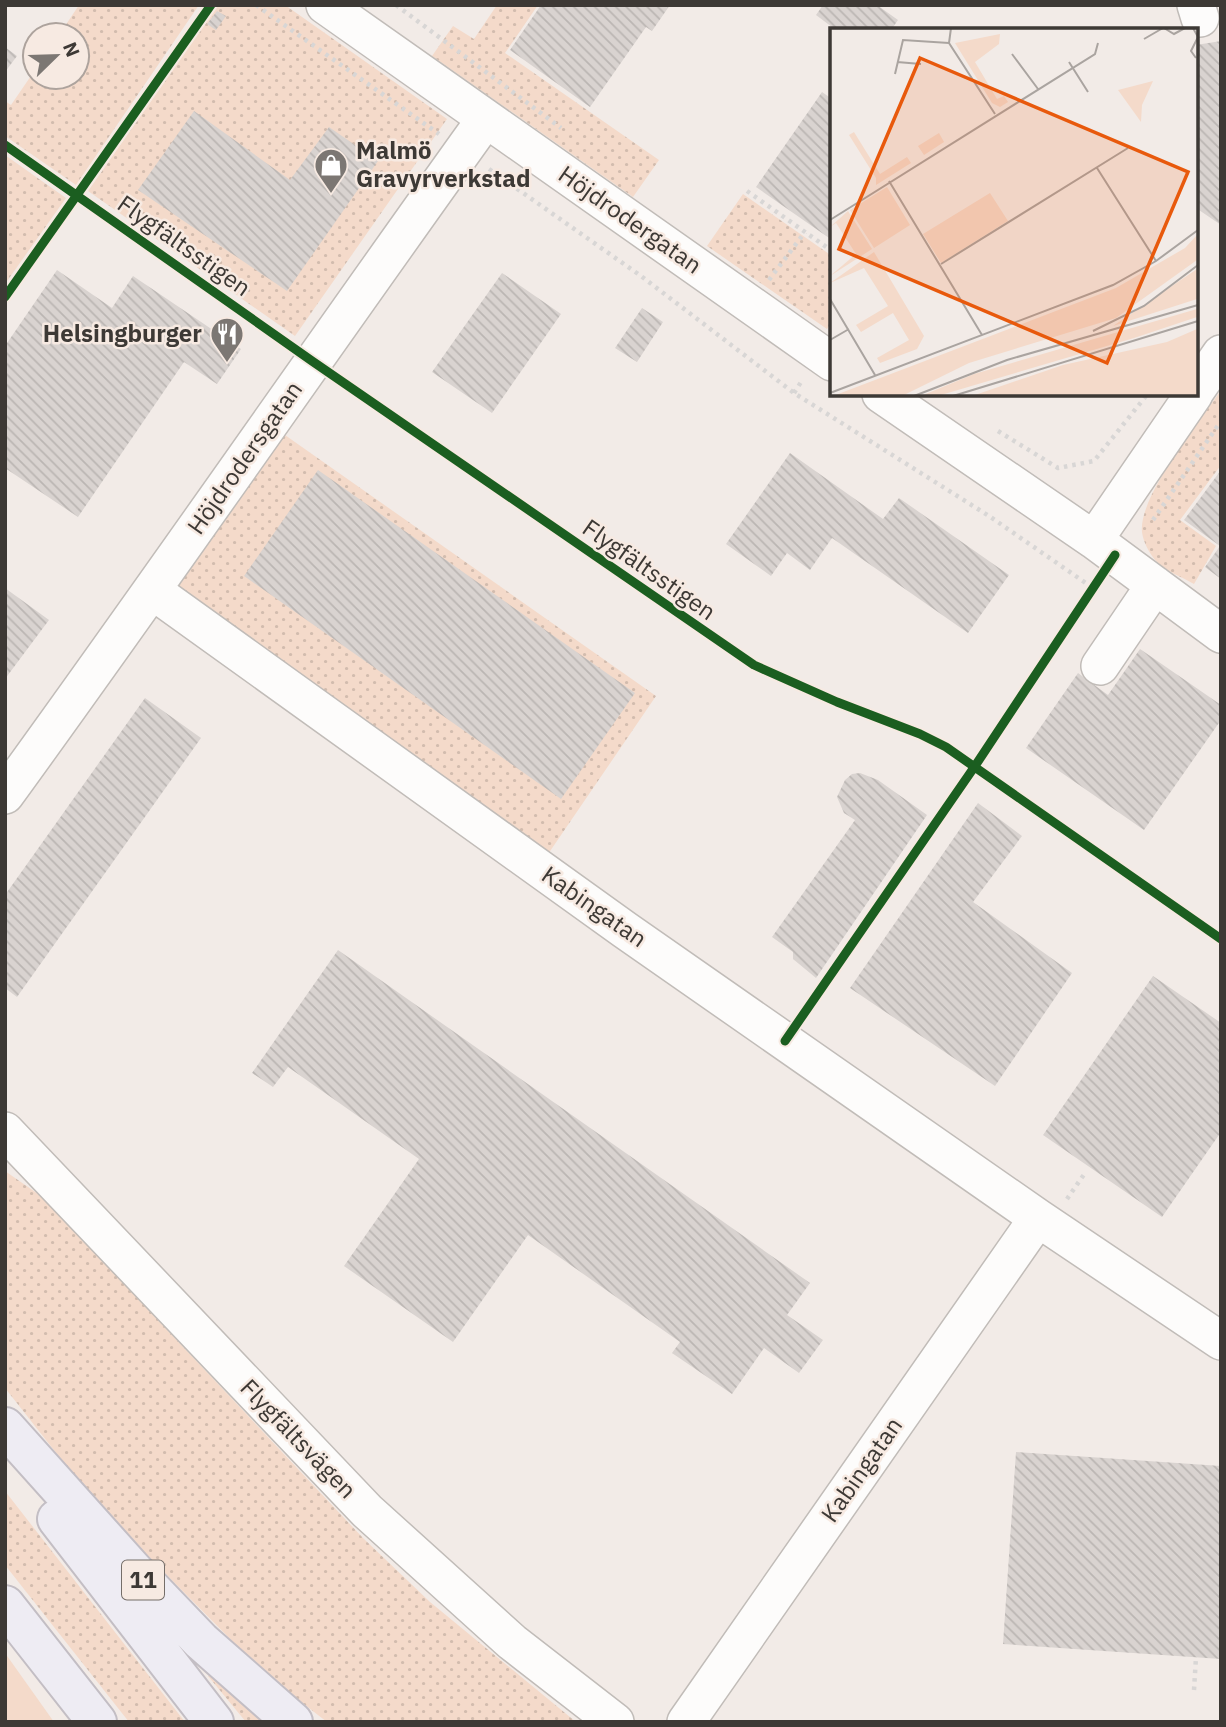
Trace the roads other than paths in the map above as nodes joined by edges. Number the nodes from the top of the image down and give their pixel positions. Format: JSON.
{"nodes":[{"id":1,"x":325,"y":5,"type":"edge"},
{"id":2,"x":485,"y":120,"type":"junction"},
{"id":3,"x":1221,"y":355,"type":"edge"},
{"id":4,"x":818,"y":370,"type":"edge"},
{"id":5,"x":1198,"y":388,"type":"edge"},
{"id":6,"x":884,"y":396,"type":"edge"},
{"id":7,"x":1193,"y":396,"type":"edge"},
{"id":8,"x":1105,"y":547,"type":"junction"},
{"id":9,"x":1155,"y":585,"type":"junction"},
{"id":10,"x":153,"y":591,"type":"junction"},
{"id":11,"x":1221,"y":634,"type":"edge"},
{"id":12,"x":1100,"y":666,"type":"dead end"},
{"id":13,"x":5,"y":795,"type":"edge"},
{"id":14,"x":5,"y":1131,"type":"edge"},
{"id":15,"x":1038,"y":1218,"type":"junction"},
{"id":16,"x":1221,"y":1341,"type":"edge"},
{"id":17,"x":5,"y":1427,"type":"edge"},
{"id":18,"x":5,"y":1452,"type":"edge"},
{"id":19,"x":5,"y":1605,"type":"edge"},
{"id":20,"x":97,"y":1722,"type":"edge"},
{"id":21,"x":214,"y":1722,"type":"edge"},
{"id":22,"x":293,"y":1722,"type":"edge"},
{"id":23,"x":615,"y":1722,"type":"edge"},
{"id":24,"x":686,"y":1722,"type":"edge"}],
"edges":[{"from":1,"to":2,"type":"street","name":"Höjdrodergatan"},
{"from":2,"to":4,"type":"street","name":"Höjdrodergatan"},
{"from":2,"to":10,"type":"street","name":"Höjdrodersgatan"},
{"from":3,"to":5,"type":"street"},
{"from":6,"to":8,"type":"street"},
{"from":7,"to":8,"type":"street"},
{"from":8,"to":9,"type":"street"},
{"from":9,"to":11,"type":"street"},
{"from":9,"to":12,"type":"street"},
{"from":10,"to":13,"type":"street","name":"Höjdrodersgatan"},
{"from":10,"to":15,"type":"street","name":"Kabingatan"},
{"from":14,"to":23,"type":"street","name":"Flygfältsvägen"},
{"from":15,"to":16,"type":"street","name":"Kabingatan"},
{"from":15,"to":24,"type":"street","name":"Kabingatan"},
{"from":17,"to":22,"type":"highway","number":"11"},
{"from":18,"to":21,"type":"highway"},
{"from":19,"to":20,"type":"highway"}]}
